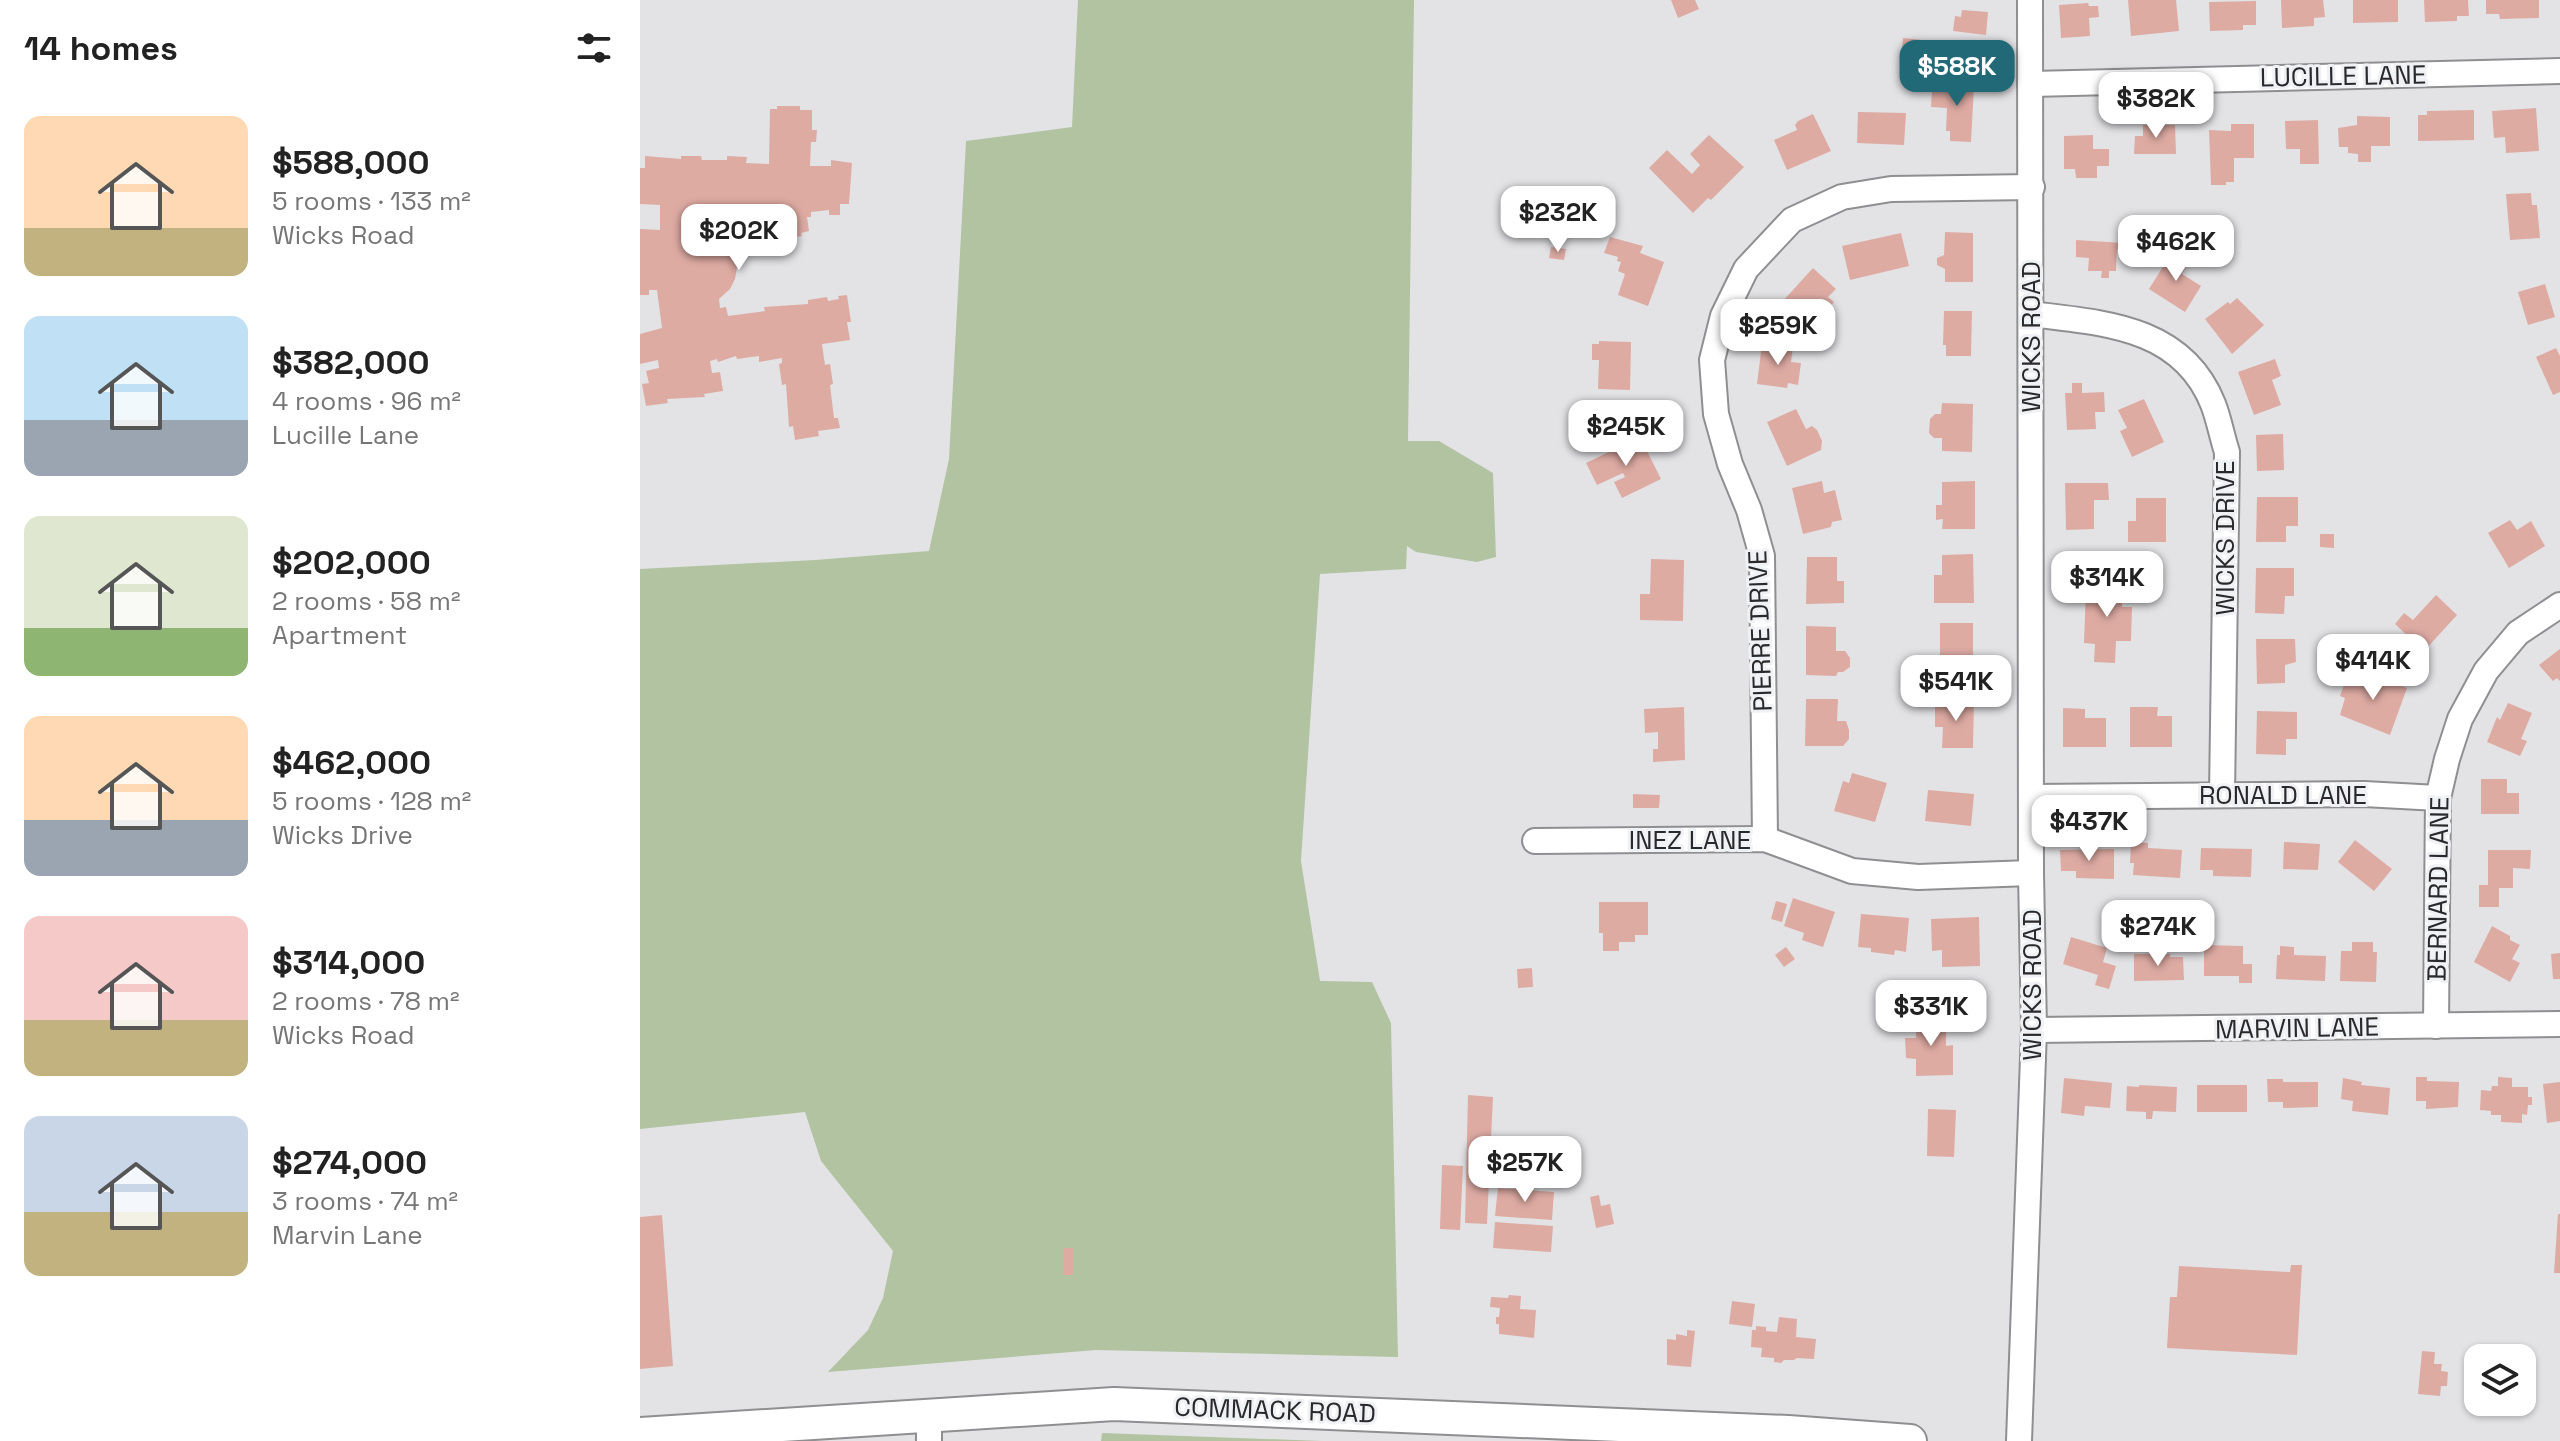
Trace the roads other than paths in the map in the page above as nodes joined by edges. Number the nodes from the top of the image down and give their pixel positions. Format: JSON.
{"nodes":[{"id":1,"x":2030,"y":0,"type":"edge"},
{"id":2,"x":2560,"y":71,"type":"edge"},
{"id":3,"x":2030,"y":84,"type":"junction"},
{"id":4,"x":2032,"y":187,"type":"junction"},
{"id":5,"x":2031,"y":314,"type":"junction"},
{"id":6,"x":2560,"y":605,"type":"edge"},
{"id":7,"x":2222,"y":794,"type":"junction"},
{"id":8,"x":2033,"y":797,"type":"junction"},
{"id":9,"x":2438,"y":798,"type":"junction"},
{"id":10,"x":1765,"y":839,"type":"junction"},
{"id":11,"x":1535,"y":841,"type":"dead end"},
{"id":12,"x":2031,"y":873,"type":"junction"},
{"id":13,"x":2560,"y":1024,"type":"edge"},
{"id":14,"x":2436,"y":1026,"type":"junction"},
{"id":15,"x":2034,"y":1030,"type":"junction"},
{"id":16,"x":929,"y":1428,"type":"edge"},
{"id":17,"x":640,"y":1434,"type":"edge"},
{"id":18,"x":1910,"y":1441,"type":"edge"},
{"id":19,"x":2019,"y":1441,"type":"edge"}],
"edges":[{"from":1,"to":3,"type":"street","name":"WICKS ROAD"},
{"from":2,"to":3,"type":"street","name":"LUCILLE LANE"},
{"from":3,"to":4,"type":"street","name":"WICKS ROAD"},
{"from":4,"to":5,"type":"street","name":"WICKS ROAD"},
{"from":4,"to":10,"type":"street","name":"PIERRE DRIVE"},
{"from":5,"to":7,"type":"street","name":"WICKS DRIVE"},
{"from":5,"to":8,"type":"street","name":"WICKS ROAD"},
{"from":6,"to":9,"type":"street","name":"BERNARD LANE"},
{"from":7,"to":8,"type":"street","name":"RONALD LANE"},
{"from":7,"to":9,"type":"street","name":"RONALD LANE"},
{"from":8,"to":12,"type":"street","name":"WICKS ROAD"},
{"from":9,"to":14,"type":"street","name":"BERNARD LANE"},
{"from":10,"to":11,"type":"street","name":"INEZ LANE"},
{"from":10,"to":12,"type":"street","name":"INEZ LANE"},
{"from":12,"to":15,"type":"street","name":"WICKS ROAD"},
{"from":13,"to":14,"type":"street","name":"MARVIN LANE"},
{"from":14,"to":15,"type":"street","name":"MARVIN LANE"},
{"from":15,"to":19,"type":"street","name":"WICKS ROAD"},
{"from":16,"to":17,"type":"main road","name":"COMMACK ROAD"},
{"from":16,"to":18,"type":"main road","name":"COMMACK ROAD"}]}
